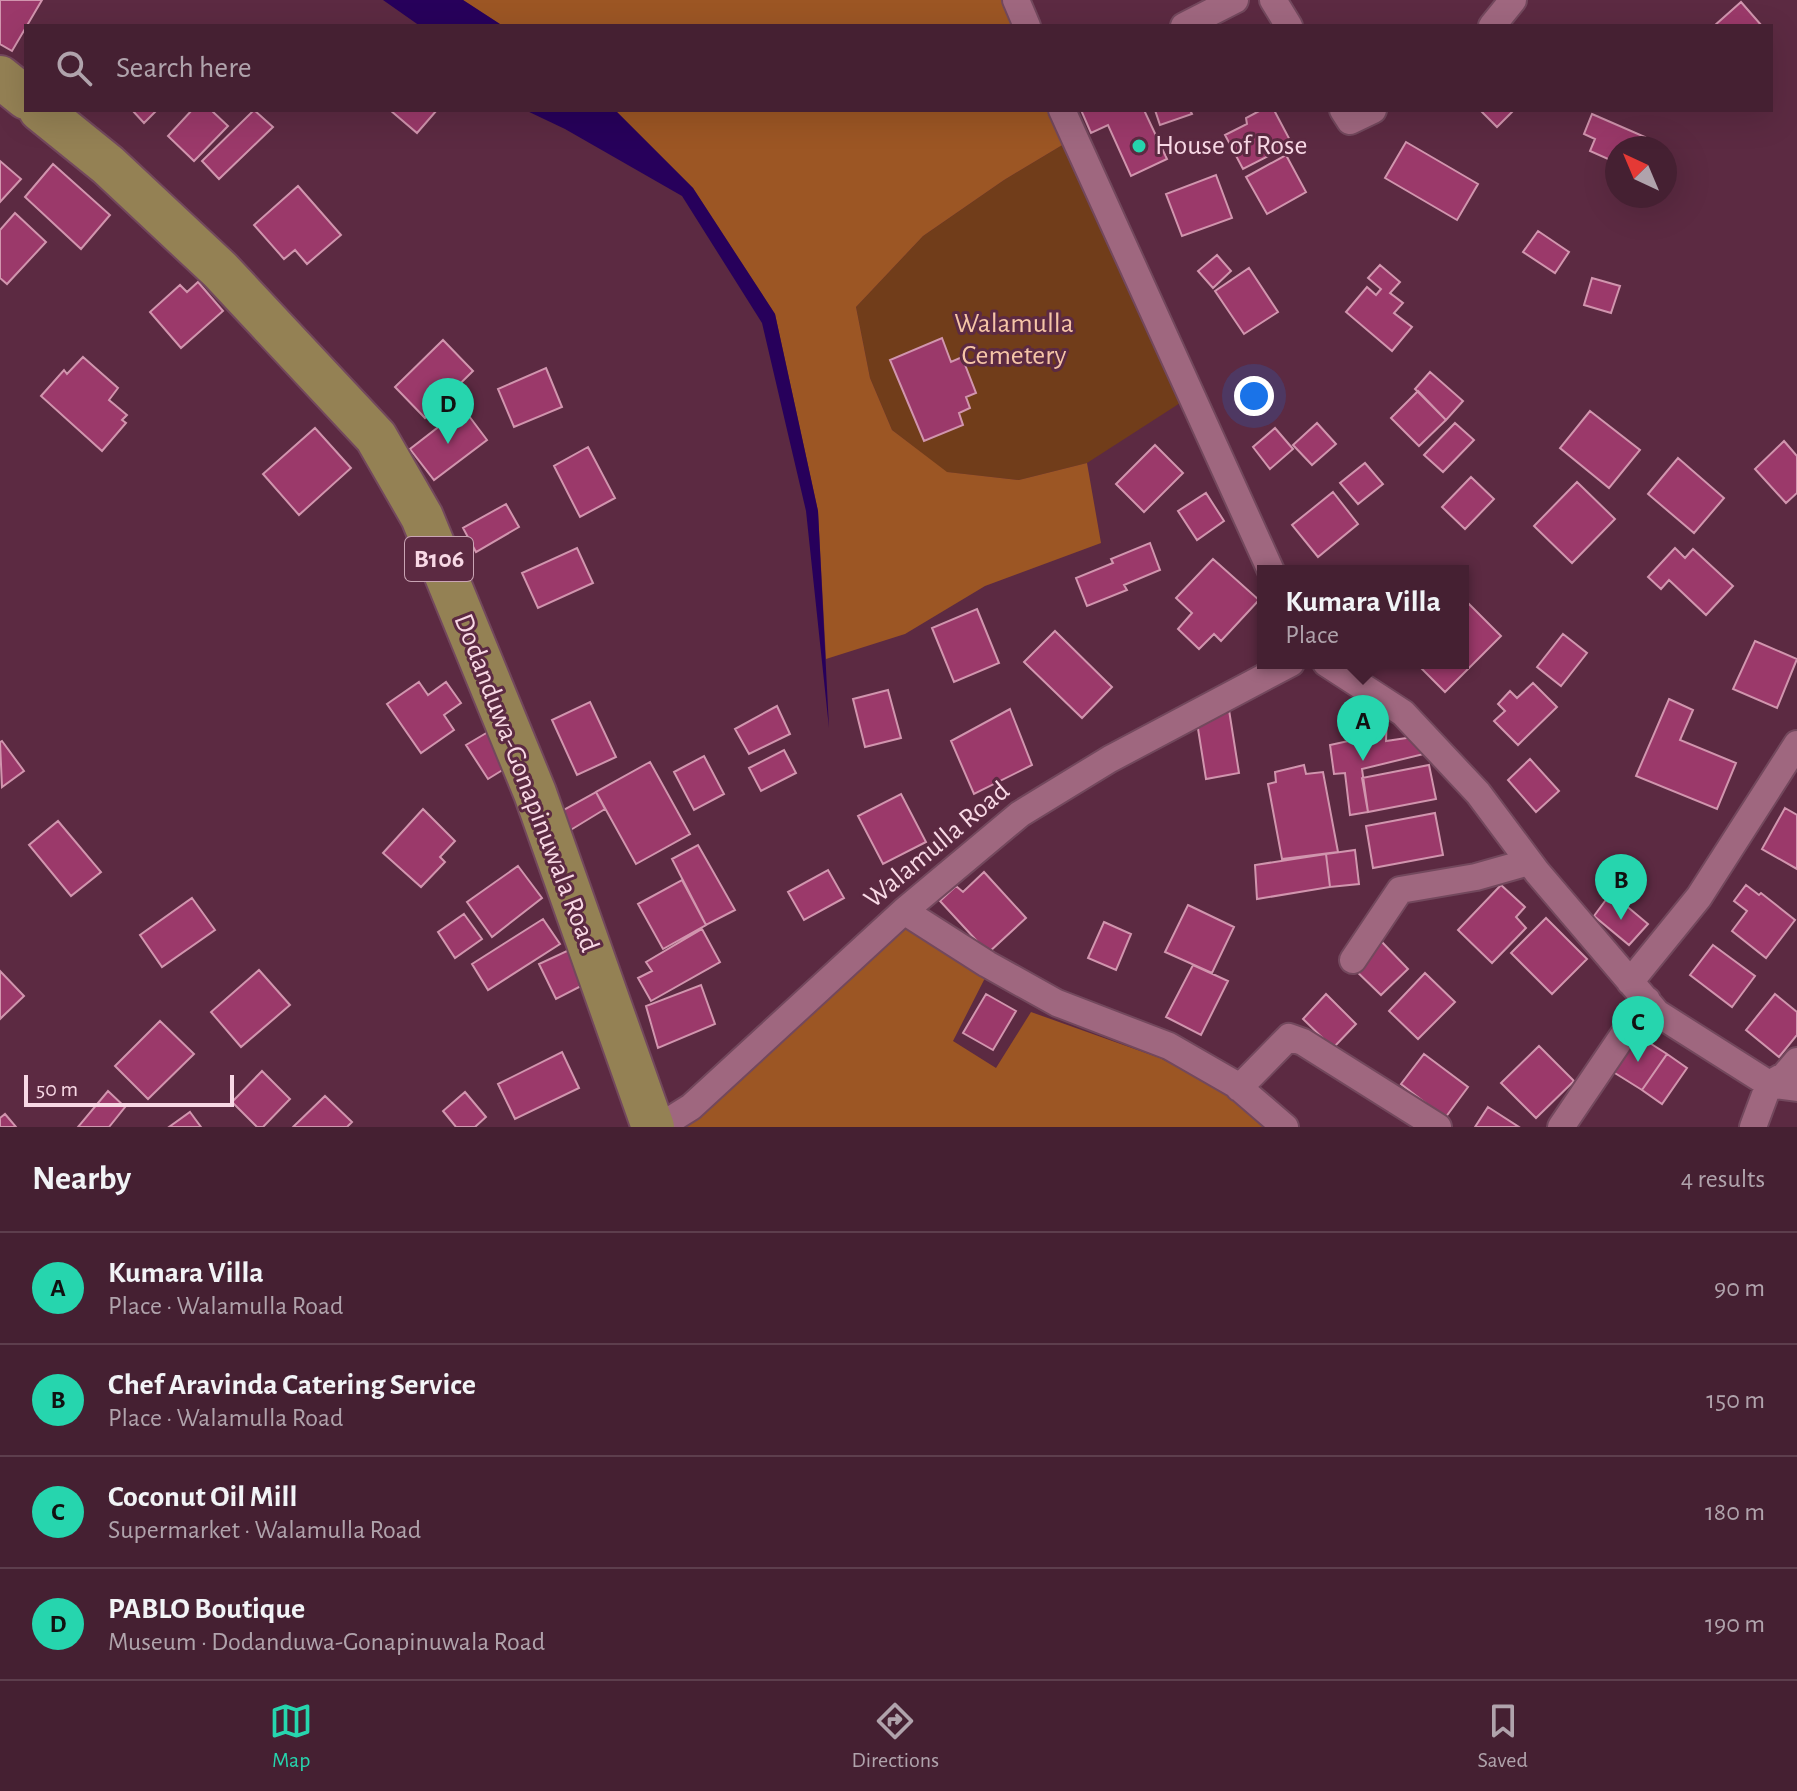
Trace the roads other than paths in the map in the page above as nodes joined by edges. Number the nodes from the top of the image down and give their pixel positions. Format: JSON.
{"nodes":[{"id":1,"x":1016,"y":0,"type":"edge"},
{"id":2,"x":1235,"y":0,"type":"edge"},
{"id":3,"x":1273,"y":0,"type":"edge"},
{"id":4,"x":1513,"y":0,"type":"edge"},
{"id":5,"x":1026,"y":24,"type":"edge"},
{"id":6,"x":1188,"y":24,"type":"edge"},
{"id":7,"x":1288,"y":24,"type":"edge"},
{"id":8,"x":1494,"y":24,"type":"edge"},
{"id":9,"x":0,"y":77,"type":"edge"},
{"id":10,"x":24,"y":96,"type":"edge"},
{"id":11,"x":42,"y":112,"type":"edge"},
{"id":12,"x":1063,"y":112,"type":"edge"},
{"id":13,"x":1344,"y":112,"type":"edge"},
{"id":14,"x":1369,"y":112,"type":"edge"},
{"id":15,"x":1268,"y":565,"type":"edge"},
{"id":16,"x":1280,"y":669,"type":"edge"},
{"id":17,"x":1335,"y":669,"type":"edge"},
{"id":18,"x":1797,"y":744,"type":"edge"},
{"id":19,"x":1529,"y":862,"type":"junction"},
{"id":20,"x":904,"y":911,"type":"junction"},
{"id":21,"x":1353,"y":960,"type":"dead end"},
{"id":22,"x":1638,"y":991,"type":"junction"},
{"id":23,"x":1797,"y":1061,"type":"edge"},
{"id":24,"x":1769,"y":1084,"type":"junction"},
{"id":25,"x":1239,"y":1088,"type":"junction"},
{"id":26,"x":1797,"y":1088,"type":"edge"},
{"id":27,"x":656,"y":1127,"type":"edge"},
{"id":28,"x":1285,"y":1127,"type":"edge"},
{"id":29,"x":1438,"y":1127,"type":"edge"},
{"id":30,"x":1561,"y":1127,"type":"edge"},
{"id":31,"x":1753,"y":1127,"type":"edge"}],
"edges":[{"from":1,"to":5,"type":"street"},
{"from":2,"to":6,"type":"street"},
{"from":3,"to":7,"type":"street"},
{"from":4,"to":8,"type":"street"},
{"from":9,"to":10,"type":"main road"},
{"from":11,"to":27,"type":"main road","name":"Dodanduwa-Gonapinuwala Road","number":"B106"},
{"from":12,"to":15,"type":"street"},
{"from":13,"to":14,"type":"street"},
{"from":16,"to":20,"type":"street","name":"Walamulla Road"},
{"from":17,"to":19,"type":"street"},
{"from":18,"to":22,"type":"street"},
{"from":19,"to":21,"type":"street"},
{"from":19,"to":22,"type":"street"},
{"from":20,"to":25,"type":"street"},
{"from":20,"to":27,"type":"street","name":"Walamulla Road"},
{"from":22,"to":24,"type":"street"},
{"from":22,"to":30,"type":"street"},
{"from":23,"to":24,"type":"street"},
{"from":24,"to":26,"type":"street"},
{"from":24,"to":31,"type":"street"},
{"from":25,"to":28,"type":"street"},
{"from":25,"to":29,"type":"street"}]}
